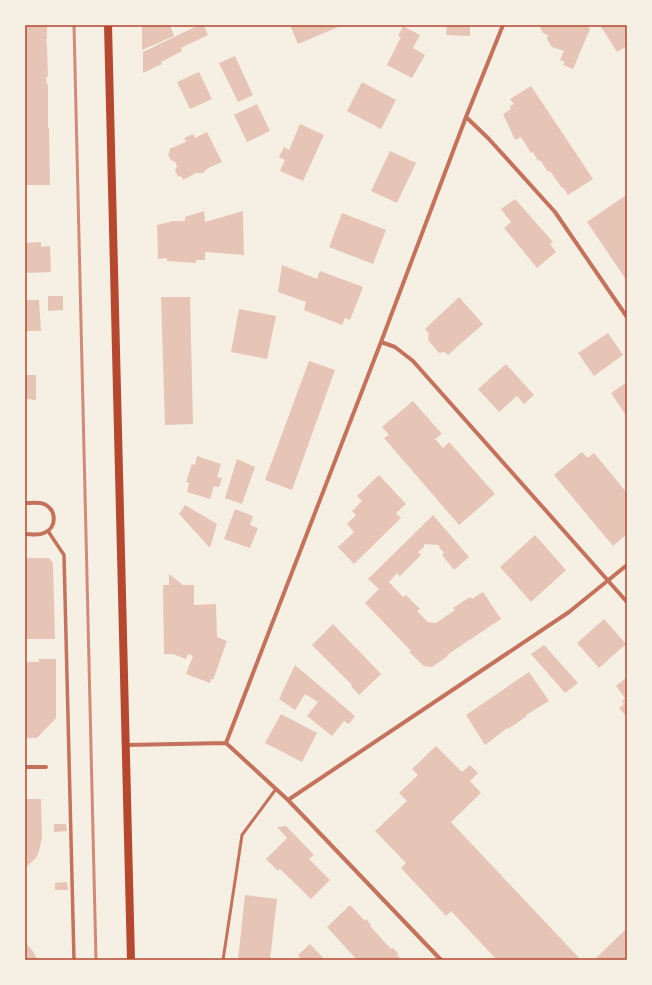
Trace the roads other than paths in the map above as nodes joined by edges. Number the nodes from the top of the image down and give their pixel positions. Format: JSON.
{"nodes":[{"id":1,"x":108,"y":25,"type":"edge"},
{"id":2,"x":503,"y":25,"type":"edge"},
{"id":3,"x":466,"y":117,"type":"junction"},
{"id":4,"x":627,"y":318,"type":"edge"},
{"id":5,"x":381,"y":342,"type":"junction"},
{"id":6,"x":25,"y":503,"type":"edge"},
{"id":7,"x":48,"y":531,"type":"junction"},
{"id":8,"x":25,"y":534,"type":"edge"},
{"id":9,"x":627,"y":565,"type":"edge"},
{"id":10,"x":608,"y":581,"type":"junction"},
{"id":11,"x":627,"y":602,"type":"edge"},
{"id":12,"x":226,"y":743,"type":"junction"},
{"id":13,"x":125,"y":745,"type":"junction"},
{"id":14,"x":25,"y":767,"type":"edge"},
{"id":15,"x":46,"y":767,"type":"dead end"},
{"id":16,"x":276,"y":789,"type":"junction"},
{"id":17,"x":288,"y":800,"type":"junction"},
{"id":18,"x":74,"y":960,"type":"edge"},
{"id":19,"x":131,"y":960,"type":"edge"},
{"id":20,"x":223,"y":960,"type":"edge"},
{"id":21,"x":441,"y":960,"type":"edge"}],
"edges":[{"from":1,"to":13,"type":"main road"},
{"from":2,"to":3,"type":"street"},
{"from":3,"to":4,"type":"street"},
{"from":3,"to":5,"type":"street"},
{"from":5,"to":10,"type":"street"},
{"from":5,"to":12,"type":"street"},
{"from":6,"to":7,"type":"street"},
{"from":7,"to":8,"type":"street"},
{"from":7,"to":18,"type":"street"},
{"from":9,"to":10,"type":"street"},
{"from":10,"to":11,"type":"street"},
{"from":10,"to":17,"type":"street"},
{"from":12,"to":13,"type":"street"},
{"from":12,"to":16,"type":"street"},
{"from":13,"to":19,"type":"main road"},
{"from":14,"to":15,"type":"street"},
{"from":16,"to":17,"type":"street"},
{"from":16,"to":20,"type":"lane"},
{"from":17,"to":21,"type":"street"}]}
